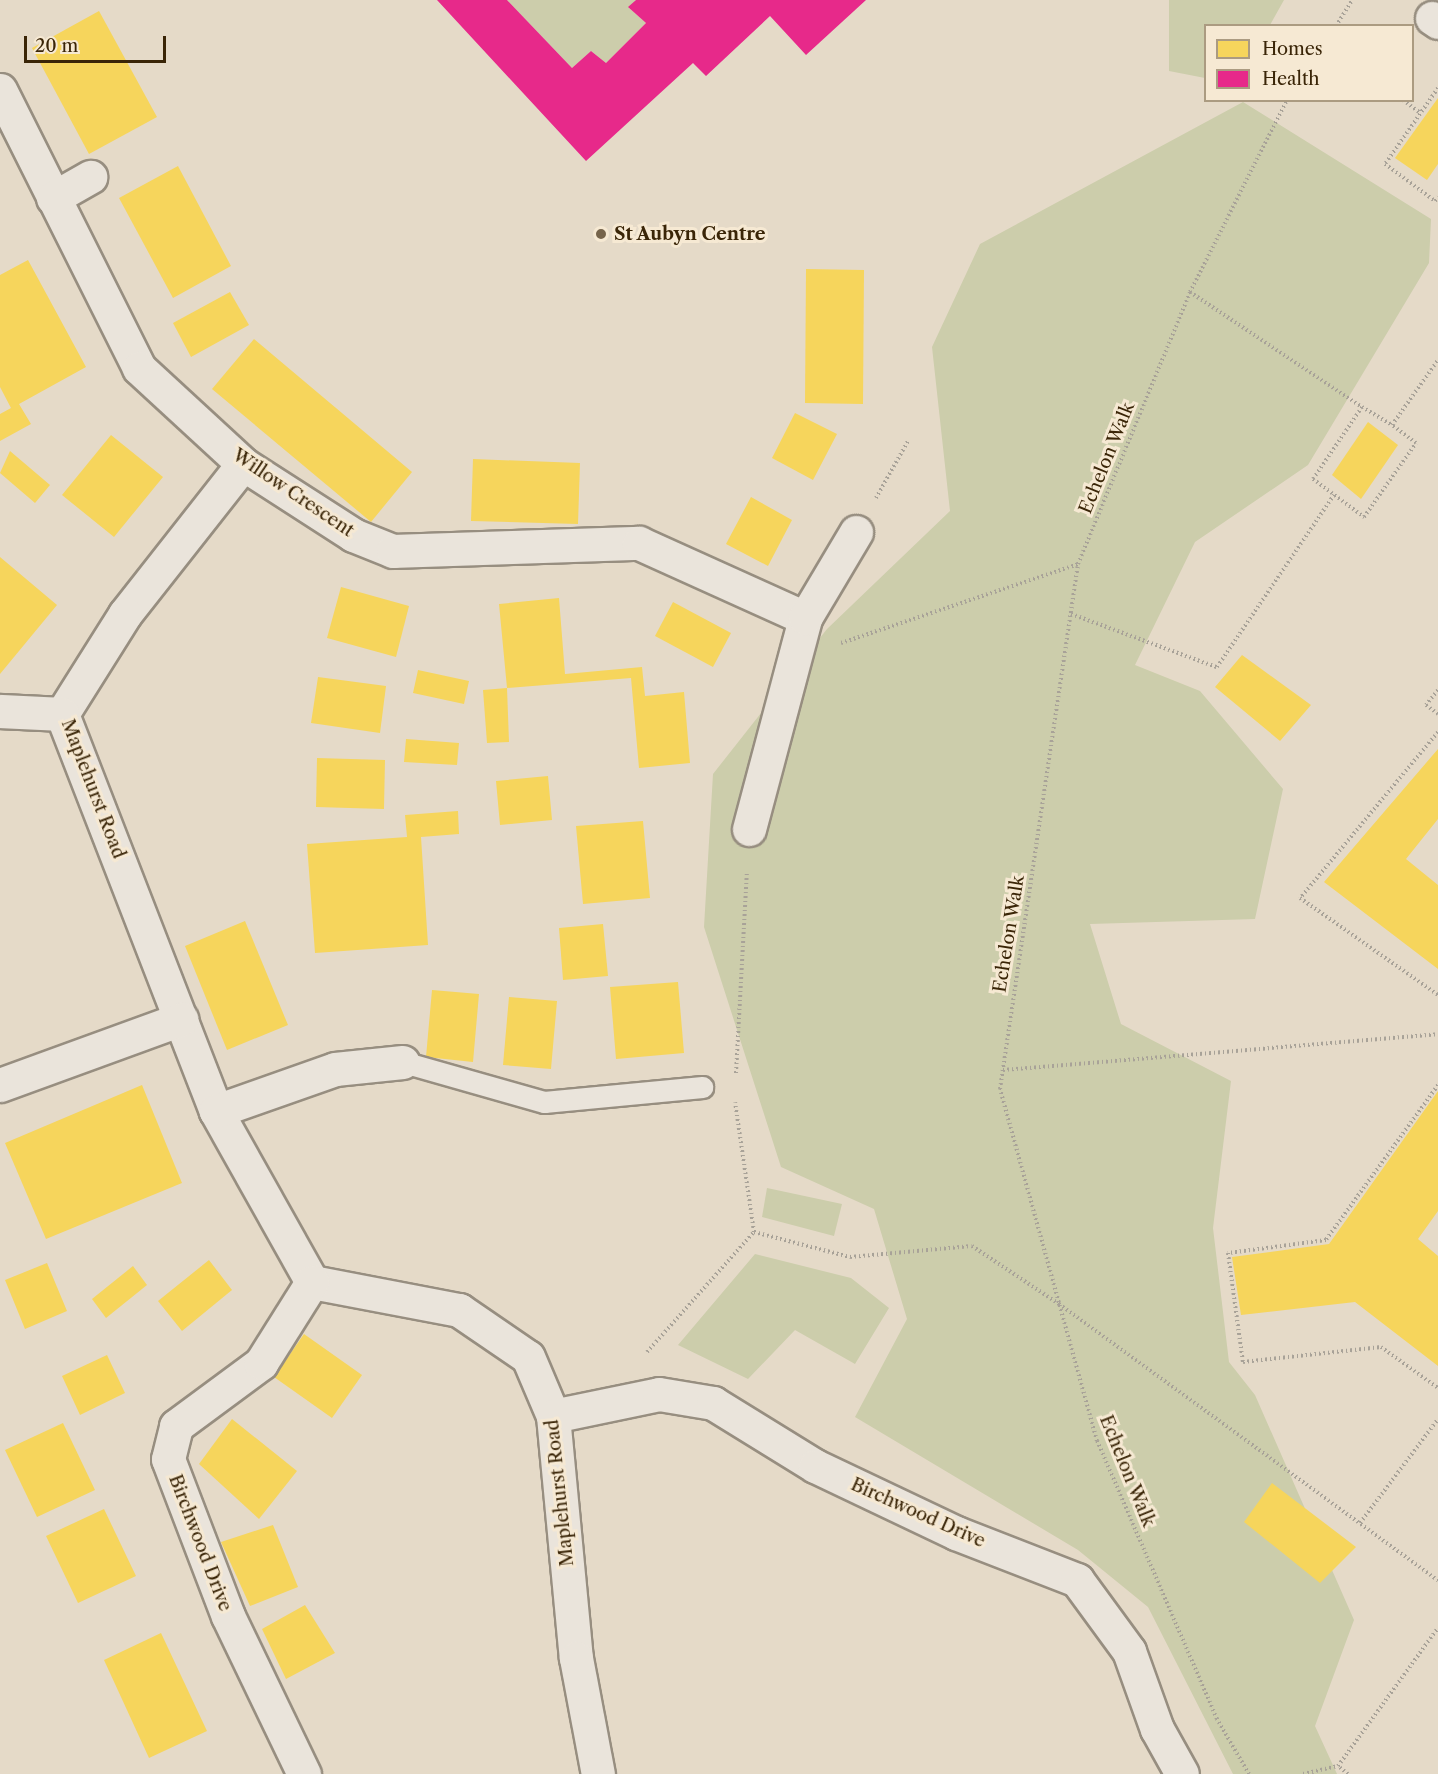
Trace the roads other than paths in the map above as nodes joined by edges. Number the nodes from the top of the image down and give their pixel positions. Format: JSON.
{"nodes":[{"id":1,"x":0,"y":90,"type":"edge"},
{"id":2,"x":90,"y":177,"type":"dead end"},
{"id":3,"x":53,"y":198,"type":"junction"},
{"id":4,"x":243,"y":464,"type":"junction"},
{"id":5,"x":856,"y":532,"type":"road end"},
{"id":6,"x":805,"y":618,"type":"junction"},
{"id":7,"x":0,"y":711,"type":"edge"},
{"id":8,"x":62,"y":714,"type":"junction"},
{"id":9,"x":749,"y":829,"type":"road end"},
{"id":10,"x":181,"y":1019,"type":"junction"},
{"id":11,"x":403,"y":1062,"type":"joint"},
{"id":12,"x":0,"y":1085,"type":"edge"},
{"id":13,"x":702,"y":1087,"type":"dead end"},
{"id":14,"x":216,"y":1111,"type":"junction"},
{"id":15,"x":312,"y":1282,"type":"junction"},
{"id":16,"x":553,"y":1416,"type":"junction"},
{"id":17,"x":304,"y":1774,"type":"edge"},
{"id":18,"x":598,"y":1774,"type":"edge"},
{"id":19,"x":1182,"y":1774,"type":"edge"}],
"edges":[{"from":1,"to":3,"type":"street","name":"Willow Crescent"},
{"from":2,"to":3,"type":"street"},
{"from":3,"to":4,"type":"street","name":"Willow Crescent"},
{"from":4,"to":6,"type":"street","name":"Willow Crescent"},
{"from":4,"to":8,"type":"street","name":"Maplehurst Road"},
{"from":5,"to":6,"type":"street"},
{"from":6,"to":9,"type":"street"},
{"from":7,"to":8,"type":"street"},
{"from":8,"to":10,"type":"street","name":"Maplehurst Road"},
{"from":10,"to":12,"type":"street"},
{"from":10,"to":14,"type":"street","name":"Maplehurst Road"},
{"from":11,"to":13,"type":"lane"},
{"from":11,"to":14,"type":"street"},
{"from":14,"to":15,"type":"street","name":"Maplehurst Road"},
{"from":15,"to":16,"type":"street","name":"Maplehurst Road"},
{"from":15,"to":17,"type":"street","name":"Birchwood Drive"},
{"from":16,"to":18,"type":"street","name":"Maplehurst Road"},
{"from":16,"to":19,"type":"street","name":"Birchwood Drive"}]}
